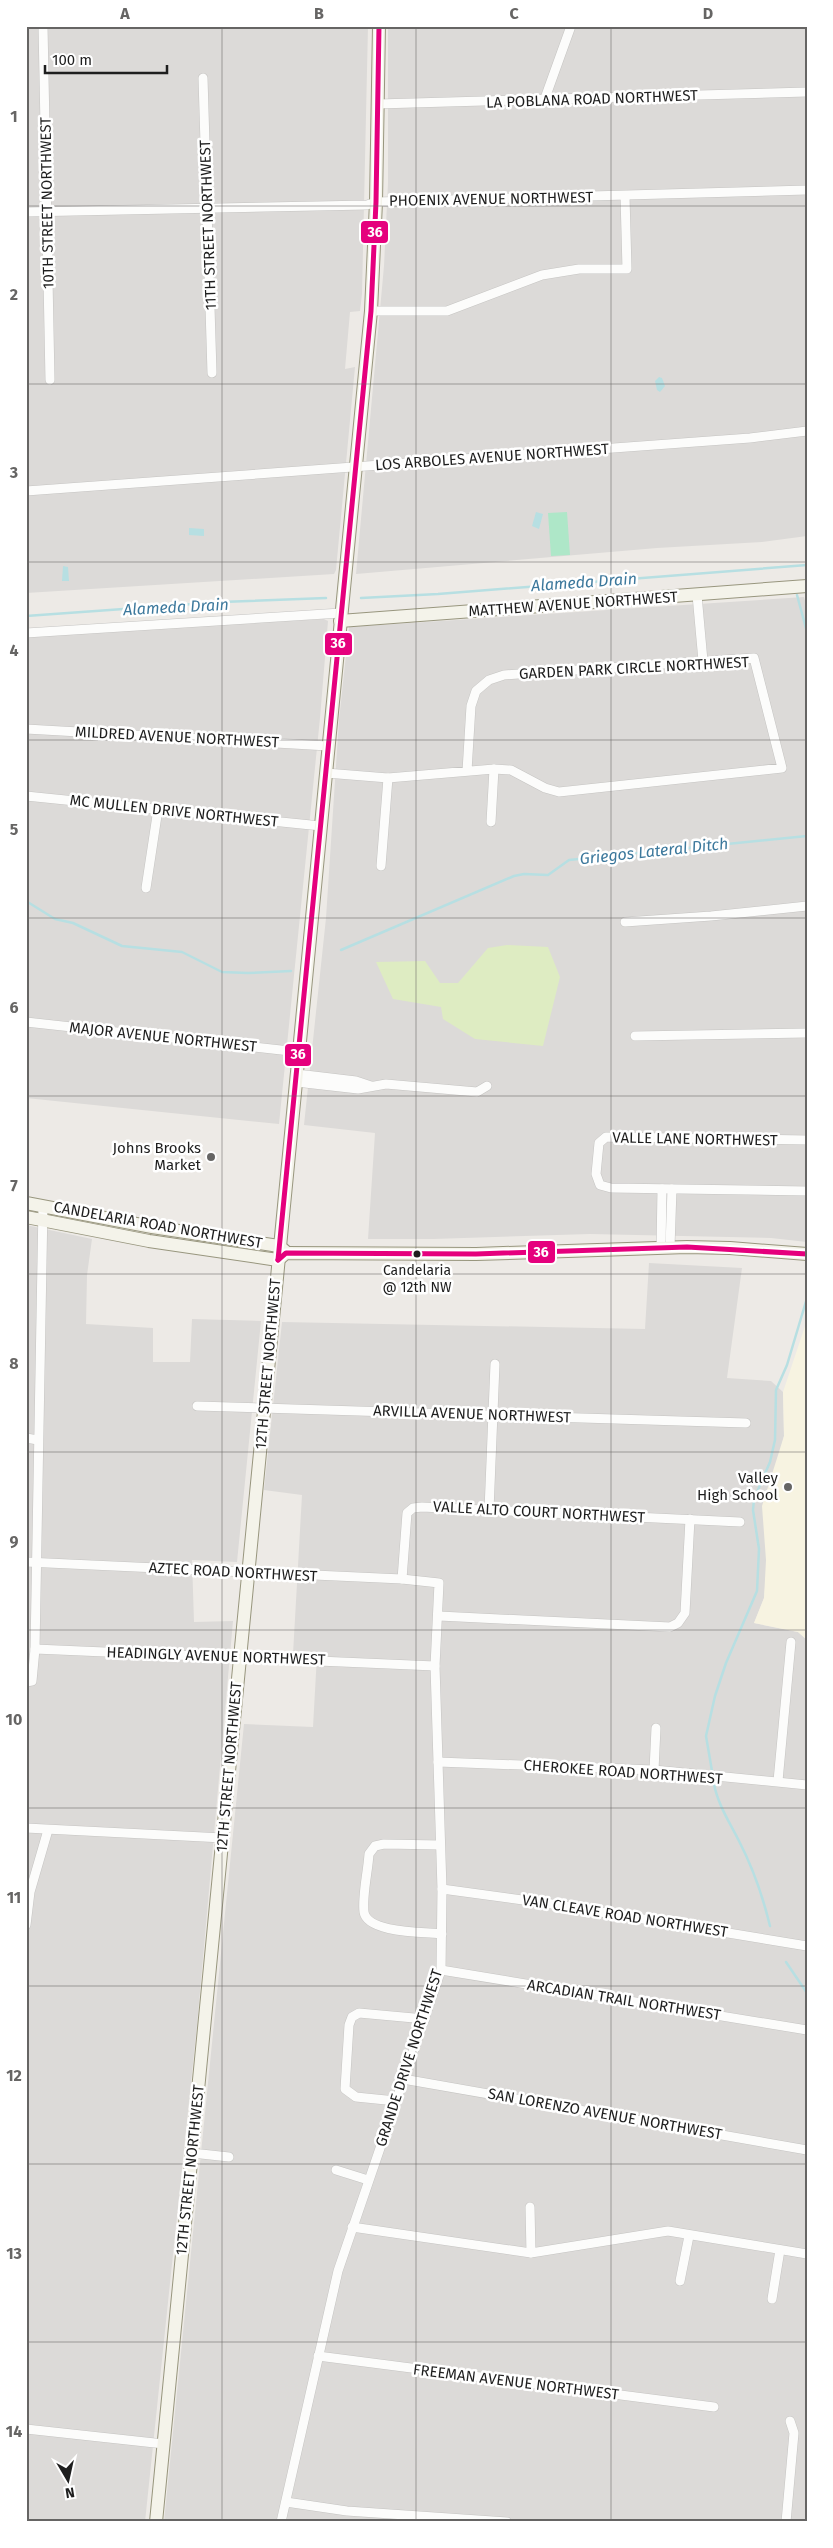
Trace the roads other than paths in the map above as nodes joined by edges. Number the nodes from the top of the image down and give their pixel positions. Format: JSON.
{"nodes":[{"id":1,"x":43,"y":26,"type":"edge"},
{"id":2,"x":379,"y":26,"type":"edge"},
{"id":3,"x":571,"y":26,"type":"edge"},
{"id":4,"x":203,"y":78,"type":"dead end"},
{"id":5,"x":807,"y":92,"type":"edge"},
{"id":6,"x":544,"y":100,"type":"junction"},
{"id":7,"x":378,"y":104,"type":"junction"},
{"id":8,"x":807,"y":190,"type":"edge"},
{"id":9,"x":625,"y":196,"type":"junction"},
{"id":10,"x":376,"y":202,"type":"junction"},
{"id":11,"x":208,"y":208,"type":"junction"},
{"id":12,"x":48,"y":211,"type":"junction"},
{"id":13,"x":26,"y":212,"type":"edge"},
{"id":14,"x":371,"y":311,"type":"junction"},
{"id":15,"x":212,"y":373,"type":"dead end"},
{"id":16,"x":50,"y":380,"type":"dead end"},
{"id":17,"x":807,"y":431,"type":"edge"},
{"id":18,"x":356,"y":467,"type":"junction"},
{"id":19,"x":26,"y":490,"type":"edge"},
{"id":20,"x":807,"y":586,"type":"edge"},
{"id":21,"x":697,"y":595,"type":"junction"},
{"id":22,"x":341,"y":617,"type":"junction"},
{"id":23,"x":26,"y":633,"type":"edge"},
{"id":24,"x":703,"y":661,"type":"junction"},
{"id":25,"x":26,"y":729,"type":"edge"},
{"id":26,"x":328,"y":746,"type":"junction"},
{"id":27,"x":494,"y":769,"type":"junction"},
{"id":28,"x":467,"y":771,"type":"junction"},
{"id":29,"x":326,"y":773,"type":"junction"},
{"id":30,"x":388,"y":778,"type":"junction"},
{"id":31,"x":26,"y":796,"type":"edge"},
{"id":32,"x":158,"y":809,"type":"junction"},
{"id":33,"x":491,"y":822,"type":"dead end"},
{"id":34,"x":321,"y":826,"type":"junction"},
{"id":35,"x":381,"y":866,"type":"dead end"},
{"id":36,"x":146,"y":888,"type":"dead end"},
{"id":37,"x":807,"y":906,"type":"edge"},
{"id":38,"x":625,"y":922,"type":"dead end"},
{"id":39,"x":26,"y":1022,"type":"edge"},
{"id":40,"x":807,"y":1033,"type":"edge"},
{"id":41,"x":635,"y":1036,"type":"dead end"},
{"id":42,"x":299,"y":1052,"type":"junction"},
{"id":43,"x":296,"y":1078,"type":"junction"},
{"id":44,"x":487,"y":1086,"type":"dead end"},
{"id":45,"x":807,"y":1140,"type":"edge"},
{"id":46,"x":667,"y":1189,"type":"junction"},
{"id":47,"x":807,"y":1191,"type":"edge"},
{"id":48,"x":26,"y":1203,"type":"edge"},
{"id":49,"x":43,"y":1206,"type":"junction"},
{"id":50,"x":26,"y":1217,"type":"edge"},
{"id":51,"x":43,"y":1220,"type":"junction"},
{"id":52,"x":665,"y":1248,"type":"junction"},
{"id":53,"x":281,"y":1253,"type":"junction"},
{"id":54,"x":807,"y":1254,"type":"edge"},
{"id":55,"x":494,"y":1364,"type":"dead end"},
{"id":56,"x":197,"y":1406,"type":"dead end"},
{"id":57,"x":265,"y":1407,"type":"junction"},
{"id":58,"x":493,"y":1414,"type":"junction"},
{"id":59,"x":746,"y":1423,"type":"dead end"},
{"id":60,"x":26,"y":1438,"type":"edge"},
{"id":61,"x":38,"y":1440,"type":"junction"},
{"id":62,"x":489,"y":1510,"type":"junction"},
{"id":63,"x":690,"y":1519,"type":"junction"},
{"id":64,"x":740,"y":1522,"type":"dead end"},
{"id":65,"x":31,"y":1562,"type":"edge"},
{"id":66,"x":249,"y":1572,"type":"junction"},
{"id":67,"x":402,"y":1579,"type":"junction"},
{"id":68,"x":439,"y":1582,"type":"joint"},
{"id":69,"x":438,"y":1616,"type":"junction"},
{"id":70,"x":791,"y":1642,"type":"dead end"},
{"id":71,"x":35,"y":1649,"type":"junction"},
{"id":72,"x":239,"y":1656,"type":"junction"},
{"id":73,"x":435,"y":1666,"type":"junction"},
{"id":74,"x":26,"y":1682,"type":"edge"},
{"id":75,"x":656,"y":1728,"type":"dead end"},
{"id":76,"x":438,"y":1762,"type":"junction"},
{"id":77,"x":654,"y":1770,"type":"junction"},
{"id":78,"x":778,"y":1781,"type":"junction"},
{"id":79,"x":807,"y":1784,"type":"edge"},
{"id":80,"x":26,"y":1828,"type":"edge"},
{"id":81,"x":48,"y":1830,"type":"junction"},
{"id":82,"x":222,"y":1838,"type":"junction"},
{"id":83,"x":440,"y":1845,"type":"junction"},
{"id":84,"x":442,"y":1889,"type":"junction"},
{"id":85,"x":28,"y":1891,"type":"edge"},
{"id":86,"x":26,"y":1925,"type":"edge"},
{"id":87,"x":442,"y":1934,"type":"junction"},
{"id":88,"x":807,"y":1946,"type":"edge"},
{"id":89,"x":440,"y":1970,"type":"junction"},
{"id":90,"x":425,"y":2019,"type":"junction"},
{"id":91,"x":807,"y":2030,"type":"edge"},
{"id":92,"x":403,"y":2079,"type":"junction"},
{"id":93,"x":396,"y":2101,"type":"junction"},
{"id":94,"x":807,"y":2150,"type":"edge"},
{"id":95,"x":192,"y":2153,"type":"junction"},
{"id":96,"x":229,"y":2157,"type":"dead end"},
{"id":97,"x":336,"y":2170,"type":"dead end"},
{"id":98,"x":368,"y":2180,"type":"junction"},
{"id":99,"x":530,"y":2207,"type":"dead end"},
{"id":100,"x":352,"y":2227,"type":"junction"},
{"id":101,"x":688,"y":2236,"type":"junction"},
{"id":102,"x":780,"y":2250,"type":"junction"},
{"id":103,"x":532,"y":2253,"type":"junction"},
{"id":104,"x":807,"y":2254,"type":"edge"},
{"id":105,"x":680,"y":2281,"type":"dead end"},
{"id":106,"x":772,"y":2299,"type":"dead end"},
{"id":107,"x":318,"y":2356,"type":"junction"},
{"id":108,"x":714,"y":2408,"type":"dead end"},
{"id":109,"x":790,"y":2421,"type":"dead end"},
{"id":110,"x":26,"y":2429,"type":"edge"},
{"id":111,"x":164,"y":2444,"type":"junction"},
{"id":112,"x":286,"y":2502,"type":"junction"},
{"id":113,"x":156,"y":2522,"type":"edge"},
{"id":114,"x":281,"y":2522,"type":"edge"},
{"id":115,"x":507,"y":2522,"type":"edge"},
{"id":116,"x":786,"y":2522,"type":"edge"}],
"edges":[{"from":1,"to":12,"type":"street","name":"10TH STREET NORTHWEST"},
{"from":2,"to":7,"type":"main road","name":"12TH STREET NORTHWEST"},
{"from":3,"to":6,"type":"street"},
{"from":4,"to":11,"type":"street","name":"11TH STREET NORTHWEST"},
{"from":5,"to":6,"type":"street","name":"LA POBLANA ROAD NORTHWEST"},
{"from":6,"to":7,"type":"street","name":"LA POBLANA ROAD NORTHWEST"},
{"from":7,"to":10,"type":"main road","name":"12TH STREET NORTHWEST"},
{"from":8,"to":9,"type":"street","name":"PHOENIX AVENUE NORTHWEST"},
{"from":9,"to":10,"type":"street","name":"PHOENIX AVENUE NORTHWEST"},
{"from":9,"to":14,"type":"street"},
{"from":10,"to":11,"type":"street","name":"PHOENIX AVENUE NORTHWEST"},
{"from":10,"to":14,"type":"main road","name":"12TH STREET NORTHWEST"},
{"from":11,"to":12,"type":"street","name":"PHOENIX AVENUE NORTHWEST"},
{"from":11,"to":15,"type":"street","name":"11TH STREET NORTHWEST"},
{"from":12,"to":13,"type":"street","name":"PHOENIX AVENUE NORTHWEST"},
{"from":12,"to":16,"type":"street","name":"10TH STREET NORTHWEST"},
{"from":14,"to":18,"type":"main road","name":"12TH STREET NORTHWEST"},
{"from":17,"to":18,"type":"street","name":"LOS ARBOLES AVENUE NORTHWEST"},
{"from":18,"to":19,"type":"street","name":"LOS ARBOLES AVENUE NORTHWEST"},
{"from":18,"to":22,"type":"main road","name":"12TH STREET NORTHWEST"},
{"from":20,"to":21,"type":"main road","name":"MATTHEW AVENUE NORTHWEST"},
{"from":21,"to":22,"type":"main road","name":"MATTHEW AVENUE NORTHWEST"},
{"from":21,"to":24,"type":"street"},
{"from":22,"to":23,"type":"street","name":"MATTHEW AVENUE NORTHWEST"},
{"from":22,"to":26,"type":"main road","name":"12TH STREET NORTHWEST"},
{"from":24,"to":27,"type":"street","name":"GARDEN PARK CIRCLE NORTHWEST"},
{"from":24,"to":28,"type":"street","name":"GARDEN PARK CIRCLE NORTHWEST"},
{"from":25,"to":26,"type":"street","name":"MILDRED AVENUE NORTHWEST"},
{"from":26,"to":29,"type":"main road","name":"12TH STREET NORTHWEST"},
{"from":27,"to":28,"type":"street"},
{"from":27,"to":33,"type":"street"},
{"from":28,"to":30,"type":"street"},
{"from":29,"to":30,"type":"street"},
{"from":29,"to":34,"type":"main road","name":"12TH STREET NORTHWEST"},
{"from":30,"to":35,"type":"street"},
{"from":31,"to":32,"type":"street","name":"MC MULLEN DRIVE NORTHWEST"},
{"from":32,"to":34,"type":"street","name":"MC MULLEN DRIVE NORTHWEST"},
{"from":32,"to":36,"type":"street"},
{"from":34,"to":42,"type":"main road","name":"12TH STREET NORTHWEST"},
{"from":37,"to":38,"type":"street"},
{"from":39,"to":42,"type":"street","name":"MAJOR AVENUE NORTHWEST"},
{"from":40,"to":41,"type":"street"},
{"from":42,"to":43,"type":"main road","name":"12TH STREET NORTHWEST"},
{"from":43,"to":44,"type":"street"},
{"from":43,"to":53,"type":"main road","name":"12TH STREET NORTHWEST"},
{"from":45,"to":46,"type":"street","name":"VALLE LANE NORTHWEST"},
{"from":46,"to":47,"type":"street","name":"VALLE LANE NORTHWEST"},
{"from":46,"to":52,"type":"street"},
{"from":48,"to":49,"type":"main road","name":"CANDELARIA ROAD NORTHWEST"},
{"from":49,"to":51,"type":"street"},
{"from":49,"to":53,"type":"main road","name":"CANDELARIA ROAD NORTHWEST"},
{"from":50,"to":51,"type":"main road","name":"CANDELARIA ROAD NORTHWEST"},
{"from":51,"to":53,"type":"main road","name":"CANDELARIA ROAD NORTHWEST"},
{"from":51,"to":61,"type":"street"},
{"from":52,"to":53,"type":"main road","name":"CANDELARIA ROAD NORTHWEST"},
{"from":52,"to":54,"type":"main road","name":"CANDELARIA ROAD NORTHWEST"},
{"from":53,"to":57,"type":"main road","name":"12TH STREET NORTHWEST"},
{"from":55,"to":58,"type":"street"},
{"from":56,"to":57,"type":"street","name":"ARVILLA AVENUE NORTHWEST"},
{"from":57,"to":58,"type":"street","name":"ARVILLA AVENUE NORTHWEST"},
{"from":57,"to":66,"type":"main road","name":"12TH STREET NORTHWEST"},
{"from":58,"to":59,"type":"street","name":"ARVILLA AVENUE NORTHWEST"},
{"from":58,"to":62,"type":"street"},
{"from":60,"to":61,"type":"street"},
{"from":61,"to":65,"type":"street"},
{"from":62,"to":63,"type":"street","name":"VALLE ALTO COURT NORTHWEST"},
{"from":62,"to":67,"type":"street","name":"VALLE ALTO COURT NORTHWEST"},
{"from":63,"to":64,"type":"street","name":"VALLE ALTO COURT NORTHWEST"},
{"from":63,"to":69,"type":"street"},
{"from":65,"to":66,"type":"street","name":"AZTEC ROAD NORTHWEST"},
{"from":65,"to":71,"type":"street"},
{"from":66,"to":67,"type":"street","name":"AZTEC ROAD NORTHWEST"},
{"from":66,"to":72,"type":"main road","name":"12TH STREET NORTHWEST"},
{"from":67,"to":68,"type":"street","name":"AZTEC ROAD NORTHWEST"},
{"from":68,"to":69,"type":"street","name":"GRANDE DRIVE NORTHWEST"},
{"from":69,"to":73,"type":"street","name":"GRANDE DRIVE NORTHWEST"},
{"from":70,"to":78,"type":"street"},
{"from":71,"to":72,"type":"street","name":"HEADINGLY AVENUE NORTHWEST"},
{"from":71,"to":74,"type":"street"},
{"from":72,"to":73,"type":"street","name":"HEADINGLY AVENUE NORTHWEST"},
{"from":72,"to":82,"type":"main road","name":"12TH STREET NORTHWEST"},
{"from":73,"to":76,"type":"street","name":"GRANDE DRIVE NORTHWEST"},
{"from":75,"to":77,"type":"street"},
{"from":76,"to":77,"type":"street","name":"CHEROKEE ROAD NORTHWEST"},
{"from":76,"to":83,"type":"street","name":"GRANDE DRIVE NORTHWEST"},
{"from":77,"to":78,"type":"street","name":"CHEROKEE ROAD NORTHWEST"},
{"from":78,"to":79,"type":"street","name":"CHEROKEE ROAD NORTHWEST"},
{"from":80,"to":81,"type":"street"},
{"from":81,"to":82,"type":"street"},
{"from":81,"to":85,"type":"street"},
{"from":82,"to":95,"type":"main road","name":"12TH STREET NORTHWEST"},
{"from":83,"to":84,"type":"street","name":"GRANDE DRIVE NORTHWEST"},
{"from":83,"to":87,"type":"street"},
{"from":84,"to":87,"type":"street","name":"GRANDE DRIVE NORTHWEST"},
{"from":84,"to":88,"type":"street","name":"VAN CLEAVE ROAD NORTHWEST"},
{"from":85,"to":86,"type":"street"},
{"from":87,"to":89,"type":"street","name":"GRANDE DRIVE NORTHWEST"},
{"from":89,"to":90,"type":"street","name":"GRANDE DRIVE NORTHWEST"},
{"from":89,"to":91,"type":"street","name":"ARCADIAN TRAIL NORTHWEST"},
{"from":90,"to":92,"type":"street","name":"GRANDE DRIVE NORTHWEST"},
{"from":90,"to":93,"type":"street"},
{"from":92,"to":93,"type":"street","name":"GRANDE DRIVE NORTHWEST"},
{"from":92,"to":94,"type":"street","name":"SAN LORENZO AVENUE NORTHWEST"},
{"from":93,"to":98,"type":"street","name":"GRANDE DRIVE NORTHWEST"},
{"from":95,"to":96,"type":"street"},
{"from":95,"to":111,"type":"main road","name":"12TH STREET NORTHWEST"},
{"from":97,"to":98,"type":"street"},
{"from":98,"to":100,"type":"street","name":"GRANDE DRIVE NORTHWEST"},
{"from":99,"to":103,"type":"street"},
{"from":100,"to":103,"type":"street"},
{"from":100,"to":107,"type":"street","name":"GRANDE DRIVE NORTHWEST"},
{"from":101,"to":102,"type":"street"},
{"from":101,"to":103,"type":"street"},
{"from":101,"to":105,"type":"street"},
{"from":102,"to":104,"type":"street"},
{"from":102,"to":106,"type":"street"},
{"from":107,"to":108,"type":"street","name":"FREEMAN AVENUE NORTHWEST"},
{"from":107,"to":112,"type":"street","name":"GRANDE DRIVE NORTHWEST"},
{"from":109,"to":116,"type":"street"},
{"from":110,"to":111,"type":"street"},
{"from":111,"to":113,"type":"main road","name":"12TH STREET NORTHWEST"},
{"from":112,"to":114,"type":"street","name":"GRANDE DRIVE NORTHWEST"},
{"from":112,"to":115,"type":"street"}]}
